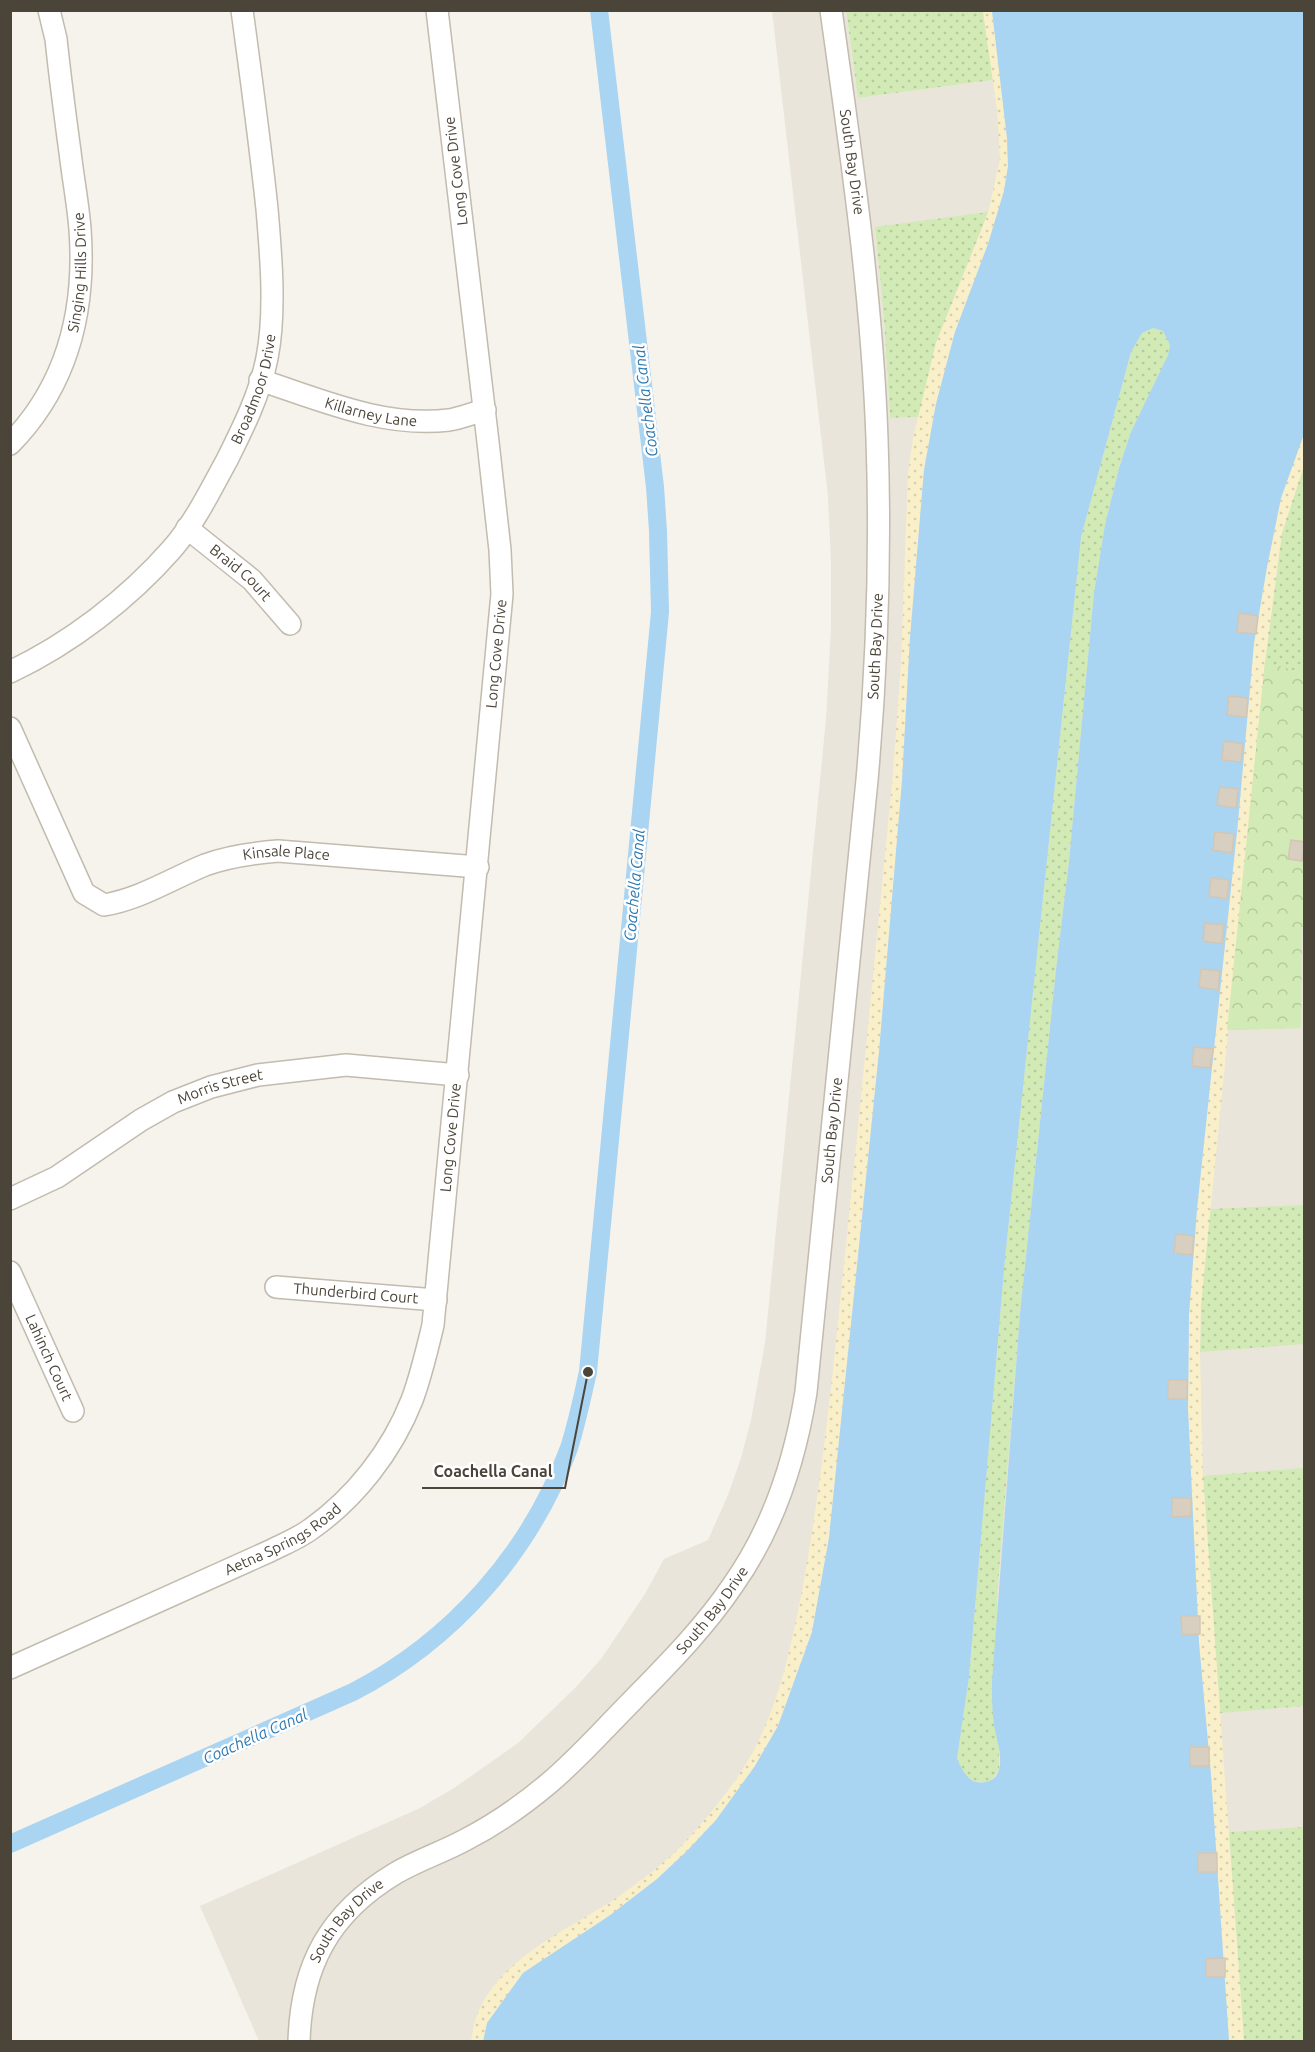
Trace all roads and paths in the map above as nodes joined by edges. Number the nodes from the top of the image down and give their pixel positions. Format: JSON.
{"nodes":[{"id":1,"x":49,"y":10,"type":"edge"},
{"id":2,"x":242,"y":10,"type":"edge"},
{"id":3,"x":437,"y":10,"type":"edge"},
{"id":4,"x":831,"y":10,"type":"edge"},
{"id":5,"x":260,"y":380,"type":"junction"},
{"id":6,"x":485,"y":411,"type":"junction"},
{"id":7,"x":10,"y":444,"type":"edge"},
{"id":8,"x":187,"y":528,"type":"junction"},
{"id":9,"x":290,"y":624,"type":"dead end"},
{"id":10,"x":10,"y":672,"type":"edge"},
{"id":11,"x":10,"y":728,"type":"edge"},
{"id":12,"x":478,"y":867,"type":"junction"},
{"id":13,"x":458,"y":1075,"type":"junction"},
{"id":14,"x":10,"y":1199,"type":"edge"},
{"id":15,"x":10,"y":1272,"type":"edge"},
{"id":16,"x":276,"y":1287,"type":"dead end"},
{"id":17,"x":436,"y":1300,"type":"junction"},
{"id":18,"x":73,"y":1411,"type":"dead end"},
{"id":19,"x":10,"y":1668,"type":"edge"},
{"id":20,"x":299,"y":2042,"type":"edge"}],
"edges":[{"from":1,"to":7,"type":"street","name":"Singing Hills Drive"},
{"from":2,"to":5,"type":"street","name":"Broadmoor Drive"},
{"from":3,"to":6,"type":"street","name":"Long Cove Drive"},
{"from":4,"to":20,"type":"street","name":"South Bay Drive"},
{"from":5,"to":6,"type":"street","name":"Killarney Lane"},
{"from":5,"to":8,"type":"street","name":"Broadmoor Drive"},
{"from":6,"to":12,"type":"street","name":"Long Cove Drive"},
{"from":8,"to":9,"type":"street","name":"Braid Court"},
{"from":8,"to":10,"type":"street","name":"Broadmoor Drive"},
{"from":11,"to":12,"type":"street","name":"Kinsale Place"},
{"from":12,"to":13,"type":"street","name":"Long Cove Drive"},
{"from":13,"to":14,"type":"street","name":"Morris Street"},
{"from":13,"to":17,"type":"street","name":"Long Cove Drive"},
{"from":15,"to":18,"type":"street","name":"Lahinch Court"},
{"from":16,"to":17,"type":"street","name":"Thunderbird Court"},
{"from":17,"to":19,"type":"street","name":"Aetna Springs Road"}]}
